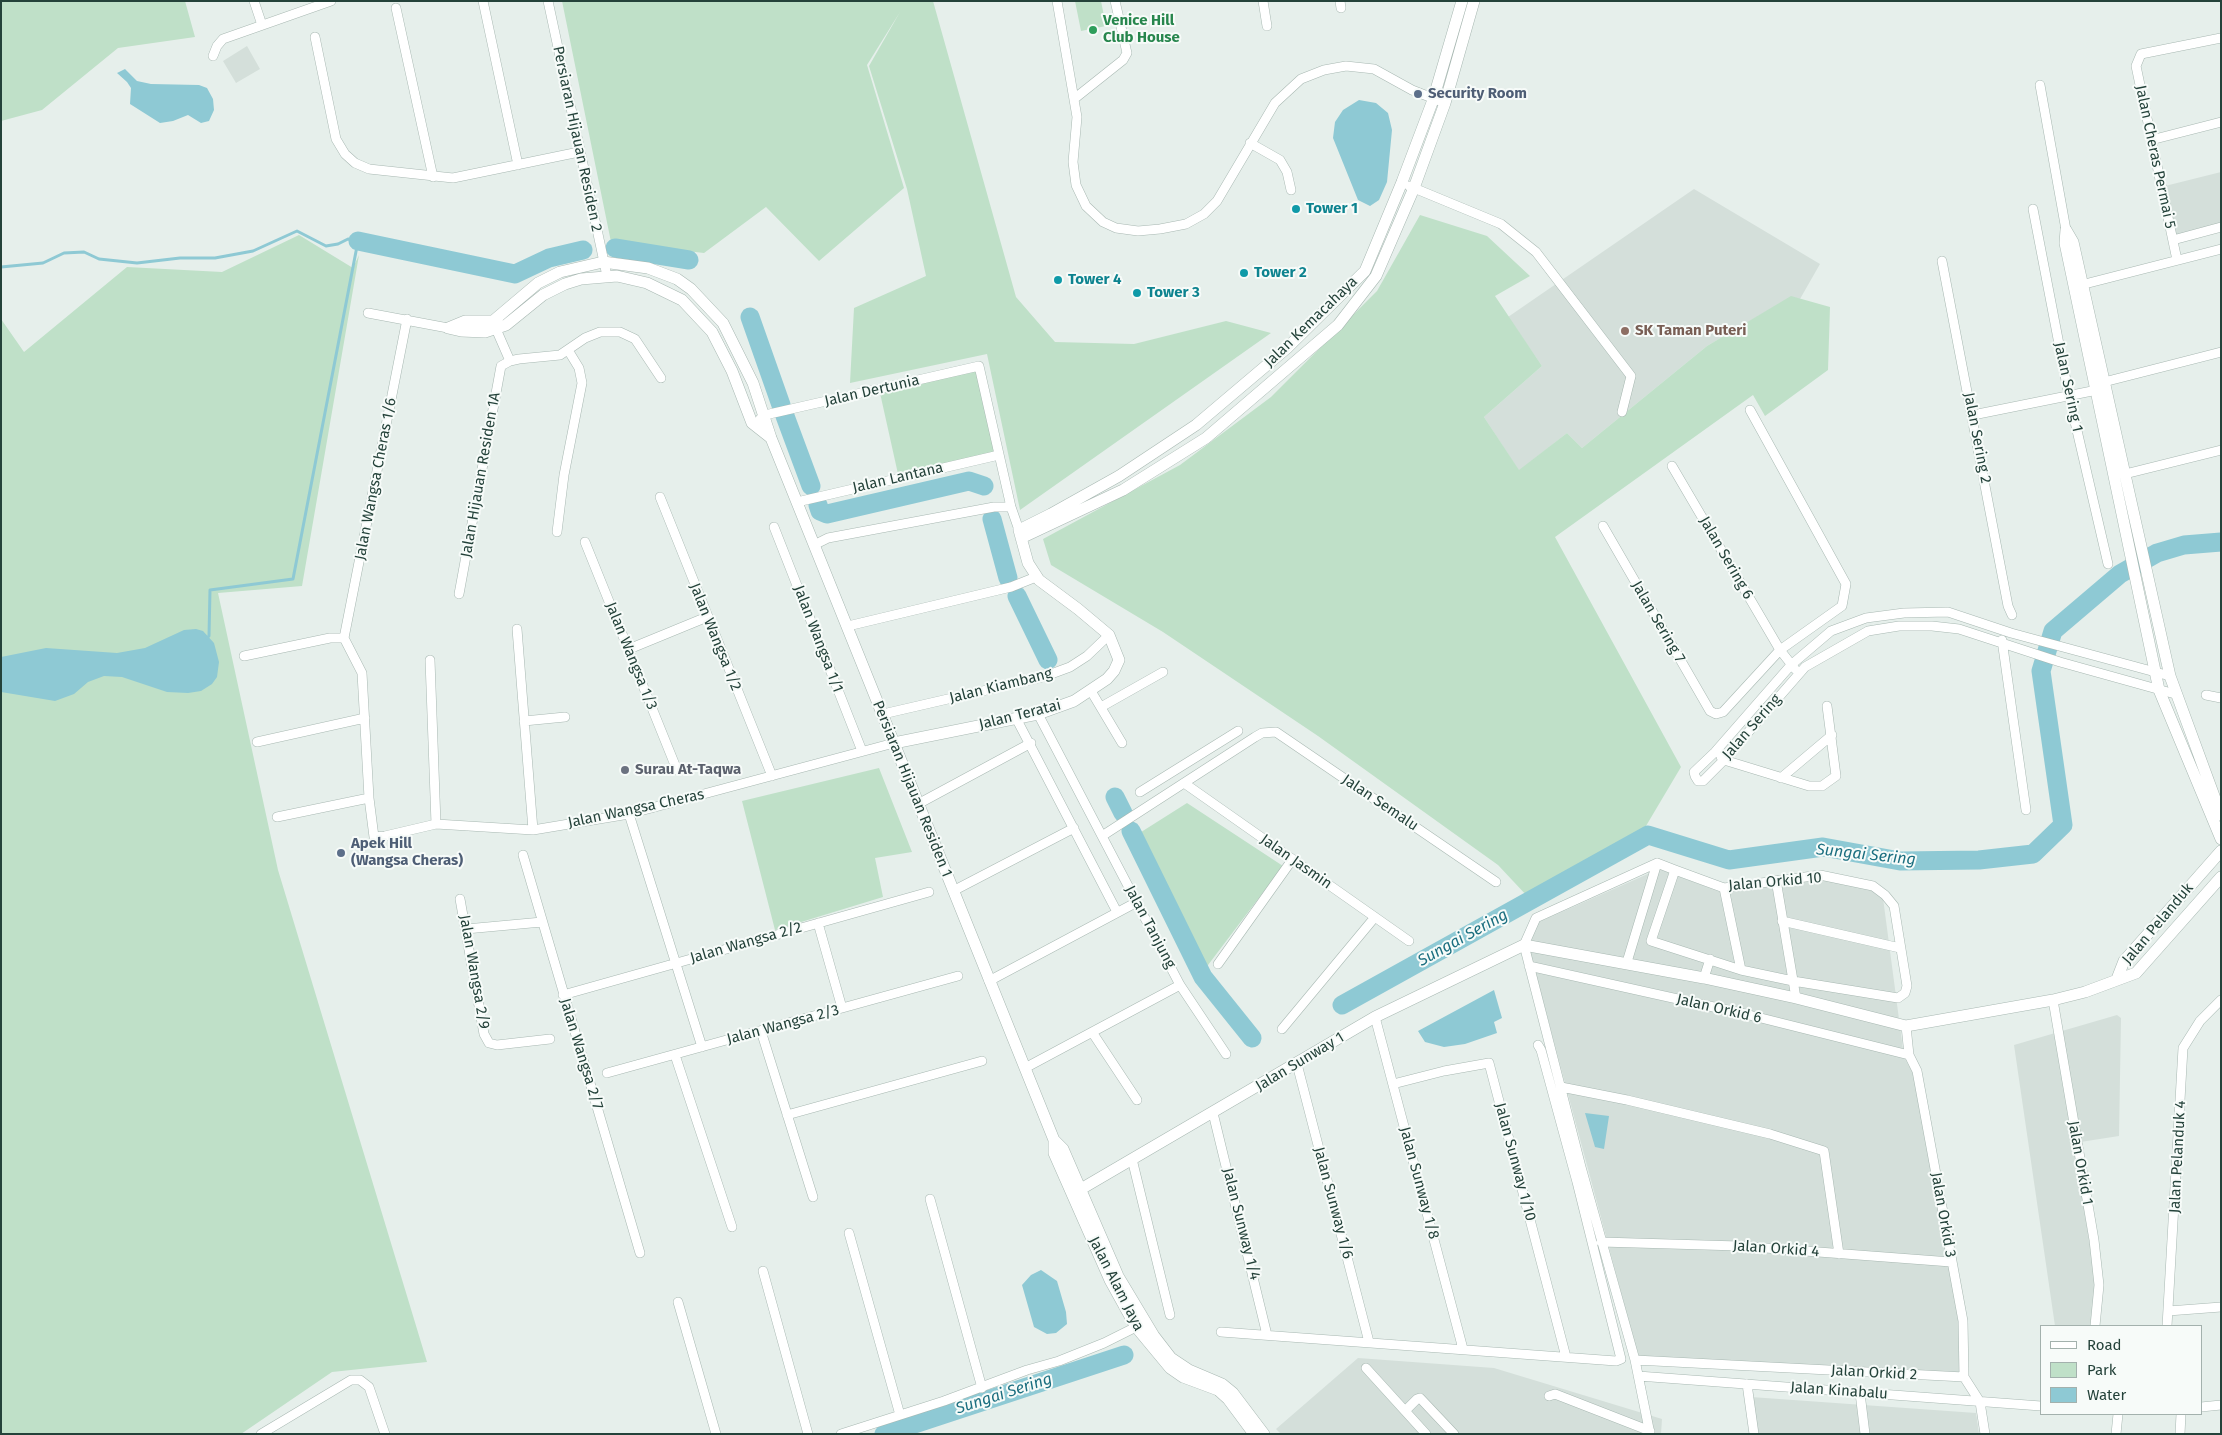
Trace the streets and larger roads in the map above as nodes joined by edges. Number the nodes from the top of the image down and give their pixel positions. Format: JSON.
{"nodes":[{"id":1,"x":254,"y":1,"type":"edge"},
{"id":2,"x":331,"y":1,"type":"edge"},
{"id":3,"x":483,"y":1,"type":"edge"},
{"id":4,"x":548,"y":1,"type":"edge"},
{"id":5,"x":1058,"y":1,"type":"edge"},
{"id":6,"x":1115,"y":1,"type":"edge"},
{"id":7,"x":1263,"y":1,"type":"edge"},
{"id":8,"x":1462,"y":1,"type":"edge"},
{"id":9,"x":1474,"y":1,"type":"edge"},
{"id":10,"x":396,"y":8,"type":"dead end"},
{"id":11,"x":262,"y":25,"type":"junction"},
{"id":12,"x":1267,"y":26,"type":"dead end"},
{"id":13,"x":315,"y":37,"type":"dead end"},
{"id":14,"x":2221,"y":38,"type":"edge"},
{"id":15,"x":213,"y":56,"type":"dead end"},
{"id":16,"x":2040,"y":85,"type":"dead end"},
{"id":17,"x":1074,"y":99,"type":"junction"},
{"id":18,"x":1433,"y":100,"type":"junction"},
{"id":19,"x":1445,"y":103,"type":"junction"},
{"id":20,"x":2221,"y":122,"type":"edge"},
{"id":21,"x":2152,"y":140,"type":"junction"},
{"id":22,"x":1250,"y":143,"type":"junction"},
{"id":23,"x":579,"y":152,"type":"junction"},
{"id":24,"x":518,"y":165,"type":"junction"},
{"id":25,"x":433,"y":177,"type":"junction"},
{"id":26,"x":1402,"y":182,"type":"junction"},
{"id":27,"x":1414,"y":188,"type":"junction"},
{"id":28,"x":1291,"y":190,"type":"dead end"},
{"id":29,"x":2032,"y":209,"type":"dead end"},
{"id":30,"x":2221,"y":227,"type":"edge"},
{"id":31,"x":2066,"y":230,"type":"joint"},
{"id":32,"x":2173,"y":240,"type":"junction"},
{"id":33,"x":2221,"y":249,"type":"edge"},
{"id":34,"x":2177,"y":260,"type":"junction"},
{"id":35,"x":1942,"y":261,"type":"dead end"},
{"id":36,"x":604,"y":262,"type":"junction"},
{"id":37,"x":607,"y":276,"type":"junction"},
{"id":38,"x":2078,"y":286,"type":"junction"},
{"id":39,"x":368,"y":313,"type":"dead end"},
{"id":40,"x":407,"y":319,"type":"junction"},
{"id":41,"x":723,"y":323,"type":"junction"},
{"id":42,"x":494,"y":325,"type":"junction"},
{"id":43,"x":448,"y":328,"type":"joint"},
{"id":44,"x":712,"y":332,"type":"junction"},
{"id":45,"x":568,"y":350,"type":"junction"},
{"id":46,"x":2221,"y":352,"type":"edge"},
{"id":47,"x":510,"y":361,"type":"junction"},
{"id":48,"x":661,"y":378,"type":"dead end"},
{"id":49,"x":2100,"y":386,"type":"junction"},
{"id":50,"x":2069,"y":396,"type":"junction"},
{"id":51,"x":1750,"y":410,"type":"dead end"},
{"id":52,"x":1622,"y":412,"type":"dead end"},
{"id":53,"x":765,"y":415,"type":"junction"},
{"id":54,"x":1973,"y":415,"type":"junction"},
{"id":55,"x":752,"y":423,"type":"junction"},
{"id":56,"x":771,"y":438,"type":"junction"},
{"id":57,"x":2221,"y":450,"type":"edge"},
{"id":58,"x":999,"y":455,"type":"junction"},
{"id":59,"x":1672,"y":466,"type":"dead end"},
{"id":60,"x":2125,"y":474,"type":"junction"},
{"id":61,"x":660,"y":497,"type":"dead end"},
{"id":62,"x":797,"y":502,"type":"junction"},
{"id":63,"x":1011,"y":507,"type":"junction"},
{"id":64,"x":1603,"y":526,"type":"dead end"},
{"id":65,"x":774,"y":527,"type":"dead end"},
{"id":66,"x":557,"y":532,"type":"dead end"},
{"id":67,"x":1020,"y":534,"type":"junction"},
{"id":68,"x":585,"y":542,"type":"dead end"},
{"id":69,"x":814,"y":544,"type":"junction"},
{"id":70,"x":2108,"y":564,"type":"dead end"},
{"id":71,"x":1036,"y":577,"type":"junction"},
{"id":72,"x":459,"y":594,"type":"dead end"},
{"id":73,"x":2012,"y":614,"type":"dead end"},
{"id":74,"x":707,"y":617,"type":"junction"},
{"id":75,"x":848,"y":626,"type":"junction"},
{"id":76,"x":517,"y":629,"type":"dead end"},
{"id":77,"x":2007,"y":632,"type":"junction"},
{"id":78,"x":1109,"y":635,"type":"junction"},
{"id":79,"x":344,"y":638,"type":"junction"},
{"id":80,"x":2004,"y":644,"type":"junction"},
{"id":81,"x":629,"y":648,"type":"junction"},
{"id":82,"x":1780,"y":650,"type":"junction"},
{"id":83,"x":244,"y":656,"type":"dead end"},
{"id":84,"x":430,"y":660,"type":"dead end"},
{"id":85,"x":1791,"y":665,"type":"junction"},
{"id":86,"x":1163,"y":672,"type":"dead end"},
{"id":87,"x":1799,"y":672,"type":"junction"},
{"id":88,"x":2155,"y":672,"type":"junction"},
{"id":89,"x":2170,"y":676,"type":"junction"},
{"id":90,"x":2159,"y":690,"type":"junction"},
{"id":91,"x":1091,"y":691,"type":"junction"},
{"id":92,"x":2175,"y":694,"type":"junction"},
{"id":93,"x":2206,"y":695,"type":"dead end"},
{"id":94,"x":2221,"y":698,"type":"edge"},
{"id":95,"x":1827,"y":706,"type":"dead end"},
{"id":96,"x":1101,"y":707,"type":"junction"},
{"id":97,"x":883,"y":714,"type":"junction"},
{"id":98,"x":1038,"y":714,"type":"junction"},
{"id":99,"x":565,"y":717,"type":"dead end"},
{"id":100,"x":365,"y":718,"type":"junction"},
{"id":101,"x":1016,"y":718,"type":"junction"},
{"id":102,"x":524,"y":721,"type":"junction"},
{"id":103,"x":1238,"y":731,"type":"dead end"},
{"id":104,"x":1832,"y":735,"type":"junction"},
{"id":105,"x":257,"y":742,"type":"dead end"},
{"id":106,"x":894,"y":743,"type":"junction"},
{"id":107,"x":1031,"y":743,"type":"junction"},
{"id":108,"x":1122,"y":743,"type":"dead end"},
{"id":109,"x":862,"y":751,"type":"junction"},
{"id":110,"x":1715,"y":752,"type":"junction"},
{"id":111,"x":1724,"y":760,"type":"junction"},
{"id":112,"x":677,"y":770,"type":"dead end"},
{"id":113,"x":772,"y":776,"type":"junction"},
{"id":114,"x":1782,"y":778,"type":"junction"},
{"id":115,"x":1184,"y":783,"type":"junction"},
{"id":116,"x":1140,"y":792,"type":"dead end"},
{"id":117,"x":369,"y":798,"type":"junction"},
{"id":118,"x":918,"y":804,"type":"junction"},
{"id":119,"x":2026,"y":810,"type":"dead end"},
{"id":120,"x":629,"y":814,"type":"junction"},
{"id":121,"x":2221,"y":815,"type":"edge"},
{"id":122,"x":277,"y":817,"type":"dead end"},
{"id":123,"x":436,"y":824,"type":"junction"},
{"id":124,"x":1074,"y":828,"type":"junction"},
{"id":125,"x":533,"y":830,"type":"junction"},
{"id":126,"x":1102,"y":836,"type":"junction"},
{"id":127,"x":2221,"y":839,"type":"edge"},
{"id":128,"x":2221,"y":851,"type":"edge"},
{"id":129,"x":523,"y":855,"type":"dead end"},
{"id":130,"x":1292,"y":860,"type":"junction"},
{"id":131,"x":1658,"y":863,"type":"junction"},
{"id":132,"x":1676,"y":870,"type":"junction"},
{"id":133,"x":2221,"y":877,"type":"edge"},
{"id":134,"x":1776,"y":880,"type":"junction"},
{"id":135,"x":1496,"y":882,"type":"dead end"},
{"id":136,"x":1724,"y":888,"type":"junction"},
{"id":137,"x":953,"y":891,"type":"junction"},
{"id":138,"x":929,"y":892,"type":"dead end"},
{"id":139,"x":460,"y":899,"type":"dead end"},
{"id":140,"x":1137,"y":902,"type":"junction"},
{"id":141,"x":1117,"y":912,"type":"junction"},
{"id":142,"x":1375,"y":917,"type":"junction"},
{"id":143,"x":1782,"y":921,"type":"junction"},
{"id":144,"x":542,"y":922,"type":"junction"},
{"id":145,"x":818,"y":923,"type":"junction"},
{"id":146,"x":466,"y":930,"type":"junction"},
{"id":147,"x":1409,"y":941,"type":"dead end"},
{"id":148,"x":1524,"y":945,"type":"junction"},
{"id":149,"x":1900,"y":948,"type":"junction"},
{"id":150,"x":1710,"y":959,"type":"junction"},
{"id":151,"x":1626,"y":962,"type":"junction"},
{"id":152,"x":675,"y":963,"type":"junction"},
{"id":153,"x":1218,"y":964,"type":"dead end"},
{"id":154,"x":1529,"y":966,"type":"junction"},
{"id":155,"x":1740,"y":970,"type":"junction"},
{"id":156,"x":958,"y":976,"type":"dead end"},
{"id":157,"x":1704,"y":978,"type":"junction"},
{"id":158,"x":2117,"y":979,"type":"junction"},
{"id":159,"x":989,"y":981,"type":"junction"},
{"id":160,"x":1793,"y":981,"type":"junction"},
{"id":161,"x":1180,"y":985,"type":"junction"},
{"id":162,"x":563,"y":995,"type":"junction"},
{"id":163,"x":1796,"y":998,"type":"junction"},
{"id":164,"x":2052,"y":1000,"type":"junction"},
{"id":165,"x":2221,"y":1000,"type":"edge"},
{"id":166,"x":842,"y":1008,"type":"junction"},
{"id":167,"x":1375,"y":1017,"type":"junction"},
{"id":168,"x":1906,"y":1026,"type":"junction"},
{"id":169,"x":1282,"y":1029,"type":"dead end"},
{"id":170,"x":761,"y":1031,"type":"junction"},
{"id":171,"x":1092,"y":1032,"type":"junction"},
{"id":172,"x":550,"y":1038,"type":"dead end"},
{"id":173,"x":1538,"y":1045,"type":"dead end"},
{"id":174,"x":702,"y":1047,"type":"junction"},
{"id":175,"x":1226,"y":1054,"type":"dead end"},
{"id":176,"x":675,"y":1055,"type":"junction"},
{"id":177,"x":1909,"y":1055,"type":"junction"},
{"id":178,"x":982,"y":1061,"type":"dead end"},
{"id":179,"x":1297,"y":1064,"type":"junction"},
{"id":180,"x":1025,"y":1068,"type":"junction"},
{"id":181,"x":607,"y":1074,"type":"dead end"},
{"id":182,"x":1393,"y":1084,"type":"junction"},
{"id":183,"x":1561,"y":1087,"type":"junction"},
{"id":184,"x":1137,"y":1100,"type":"dead end"},
{"id":185,"x":1213,"y":1113,"type":"junction"},
{"id":186,"x":787,"y":1115,"type":"junction"},
{"id":187,"x":1132,"y":1159,"type":"junction"},
{"id":188,"x":1071,"y":1179,"type":"junction"},
{"id":189,"x":1094,"y":1182,"type":"junction"},
{"id":190,"x":1081,"y":1189,"type":"junction"},
{"id":191,"x":813,"y":1197,"type":"dead end"},
{"id":192,"x":930,"y":1199,"type":"dead end"},
{"id":193,"x":1076,"y":1202,"type":"junction"},
{"id":194,"x":1088,"y":1206,"type":"junction"},
{"id":195,"x":732,"y":1227,"type":"dead end"},
{"id":196,"x":849,"y":1233,"type":"dead end"},
{"id":197,"x":1601,"y":1242,"type":"junction"},
{"id":198,"x":640,"y":1253,"type":"dead end"},
{"id":199,"x":1839,"y":1254,"type":"junction"},
{"id":200,"x":1951,"y":1262,"type":"junction"},
{"id":201,"x":763,"y":1271,"type":"dead end"},
{"id":202,"x":1128,"y":1293,"type":"junction"},
{"id":203,"x":678,"y":1302,"type":"dead end"},
{"id":204,"x":2221,"y":1307,"type":"edge"},
{"id":205,"x":2168,"y":1311,"type":"junction"},
{"id":206,"x":1170,"y":1315,"type":"dead end"},
{"id":207,"x":2095,"y":1325,"type":"edge"},
{"id":208,"x":2168,"y":1325,"type":"edge"},
{"id":209,"x":1136,"y":1327,"type":"junction"},
{"id":210,"x":1222,"y":1332,"type":"dead end"},
{"id":211,"x":1267,"y":1335,"type":"junction"},
{"id":212,"x":1369,"y":1342,"type":"junction"},
{"id":213,"x":1463,"y":1349,"type":"junction"},
{"id":214,"x":1566,"y":1357,"type":"junction"},
{"id":215,"x":1171,"y":1358,"type":"junction"},
{"id":216,"x":1635,"y":1360,"type":"junction"},
{"id":217,"x":1366,"y":1368,"type":"dead end"},
{"id":218,"x":1638,"y":1376,"type":"junction"},
{"id":219,"x":1964,"y":1377,"type":"junction"},
{"id":220,"x":1747,"y":1384,"type":"junction"},
{"id":221,"x":982,"y":1388,"type":"junction"},
{"id":222,"x":1860,"y":1393,"type":"junction"},
{"id":223,"x":1549,"y":1396,"type":"dead end"},
{"id":224,"x":1980,"y":1402,"type":"junction"},
{"id":225,"x":2221,"y":1405,"type":"edge"},
{"id":226,"x":2040,"y":1406,"type":"edge"},
{"id":227,"x":2202,"y":1407,"type":"edge"},
{"id":228,"x":1405,"y":1412,"type":"junction"},
{"id":229,"x":900,"y":1415,"type":"junction"},
{"id":230,"x":2118,"y":1415,"type":"edge"},
{"id":231,"x":2181,"y":1415,"type":"edge"},
{"id":232,"x":266,"y":1432,"type":"edge"},
{"id":233,"x":1650,"y":1432,"type":"edge"},
{"id":234,"x":385,"y":1434,"type":"edge"},
{"id":235,"x":716,"y":1434,"type":"edge"},
{"id":236,"x":808,"y":1434,"type":"edge"},
{"id":237,"x":841,"y":1434,"type":"edge"},
{"id":238,"x":1254,"y":1434,"type":"edge"},
{"id":239,"x":1264,"y":1434,"type":"edge"},
{"id":240,"x":1426,"y":1434,"type":"edge"},
{"id":241,"x":1454,"y":1434,"type":"edge"},
{"id":242,"x":1754,"y":1434,"type":"edge"},
{"id":243,"x":1866,"y":1434,"type":"edge"},
{"id":244,"x":1985,"y":1434,"type":"edge"},
{"id":245,"x":2116,"y":1434,"type":"edge"},
{"id":246,"x":2180,"y":1434,"type":"edge"}],
"edges":[{"from":1,"to":11,"type":"street"},
{"from":2,"to":11,"type":"street"},
{"from":3,"to":24,"type":"street"},
{"from":4,"to":23,"type":"street","name":"Persiaran Hijauan Residen 2"},
{"from":5,"to":17,"type":"street"},
{"from":6,"to":17,"type":"street"},
{"from":7,"to":12,"type":"street"},
{"from":8,"to":18,"type":"street","name":"Jalan Kemacahaya"},
{"from":9,"to":19,"type":"street","name":"Jalan Kemacahaya"},
{"from":10,"to":25,"type":"street"},
{"from":11,"to":15,"type":"street"},
{"from":13,"to":25,"type":"street"},
{"from":14,"to":21,"type":"street","name":"Jalan Cheras Permai 5"},
{"from":16,"to":31,"type":"street"},
{"from":17,"to":22,"type":"street"},
{"from":18,"to":19,"type":"street"},
{"from":18,"to":22,"type":"street"},
{"from":18,"to":26,"type":"street","name":"Jalan Kemacahaya"},
{"from":19,"to":27,"type":"street","name":"Jalan Kemacahaya"},
{"from":20,"to":21,"type":"street"},
{"from":21,"to":32,"type":"street","name":"Jalan Cheras Permai 5"},
{"from":22,"to":28,"type":"street"},
{"from":23,"to":24,"type":"street"},
{"from":23,"to":36,"type":"street","name":"Persiaran Hijauan Residen 2"},
{"from":24,"to":25,"type":"street"},
{"from":26,"to":27,"type":"street"},
{"from":26,"to":67,"type":"street","name":"Jalan Kemacahaya"},
{"from":27,"to":52,"type":"street"},
{"from":27,"to":67,"type":"street","name":"Jalan Kemacahaya"},
{"from":29,"to":50,"type":"street","name":"Jalan Sering 1"},
{"from":30,"to":32,"type":"street"},
{"from":31,"to":38,"type":"street"},
{"from":32,"to":34,"type":"street","name":"Jalan Cheras Permai 5"},
{"from":33,"to":34,"type":"street"},
{"from":34,"to":38,"type":"street"},
{"from":35,"to":54,"type":"street","name":"Jalan Sering 2"},
{"from":36,"to":37,"type":"street","name":"Persiaran Hijauan Residen 2"},
{"from":36,"to":41,"type":"street","name":"Persiaran Hijauan Residen 1"},
{"from":36,"to":42,"type":"street","name":"Persiaran Hijauan Residen 1"},
{"from":37,"to":42,"type":"street"},
{"from":37,"to":44,"type":"street"},
{"from":38,"to":49,"type":"street"},
{"from":39,"to":40,"type":"street"},
{"from":40,"to":43,"type":"street"},
{"from":40,"to":79,"type":"street","name":"Jalan Wangsa Cheras 1/6"},
{"from":41,"to":44,"type":"street"},
{"from":41,"to":53,"type":"street","name":"Persiaran Hijauan Residen 1"},
{"from":42,"to":43,"type":"street"},
{"from":42,"to":47,"type":"street"},
{"from":44,"to":55,"type":"street"},
{"from":45,"to":47,"type":"street"},
{"from":45,"to":48,"type":"street"},
{"from":45,"to":66,"type":"street"},
{"from":46,"to":49,"type":"street"},
{"from":47,"to":72,"type":"street","name":"Jalan Hijauan Residen 1A"},
{"from":49,"to":50,"type":"street"},
{"from":49,"to":60,"type":"street"},
{"from":49,"to":88,"type":"street"},
{"from":50,"to":54,"type":"street"},
{"from":50,"to":70,"type":"street","name":"Jalan Sering 1"},
{"from":51,"to":82,"type":"street"},
{"from":53,"to":55,"type":"street","name":"Jalan Dertunia"},
{"from":53,"to":56,"type":"street","name":"Persiaran Hijauan Residen 1"},
{"from":53,"to":58,"type":"street","name":"Jalan Dertunia"},
{"from":54,"to":73,"type":"street","name":"Jalan Sering 2"},
{"from":55,"to":56,"type":"street","name":"Persiaran Hijauan Residen 1"},
{"from":56,"to":62,"type":"street","name":"Persiaran Hijauan Residen 1"},
{"from":57,"to":60,"type":"street"},
{"from":58,"to":62,"type":"street","name":"Jalan Lantana"},
{"from":58,"to":63,"type":"street"},
{"from":59,"to":82,"type":"street","name":"Jalan Sering 6"},
{"from":60,"to":89,"type":"street"},
{"from":61,"to":74,"type":"street","name":"Jalan Wangsa 1/2"},
{"from":62,"to":69,"type":"street","name":"Persiaran Hijauan Residen 1"},
{"from":63,"to":67,"type":"street"},
{"from":63,"to":69,"type":"street"},
{"from":64,"to":82,"type":"street","name":"Jalan Sering 7"},
{"from":65,"to":109,"type":"street","name":"Jalan Wangsa 1/1"},
{"from":67,"to":71,"type":"street","name":"Jalan Teratai"},
{"from":68,"to":81,"type":"street","name":"Jalan Wangsa 1/3"},
{"from":69,"to":75,"type":"street","name":"Persiaran Hijauan Residen 1"},
{"from":71,"to":75,"type":"street"},
{"from":71,"to":78,"type":"street","name":"Jalan Teratai"},
{"from":74,"to":81,"type":"street"},
{"from":74,"to":113,"type":"street","name":"Jalan Wangsa 1/2"},
{"from":75,"to":97,"type":"street","name":"Persiaran Hijauan Residen 1"},
{"from":76,"to":102,"type":"street"},
{"from":77,"to":80,"type":"street"},
{"from":77,"to":85,"type":"street","name":"Jalan Sering"},
{"from":77,"to":88,"type":"street","name":"Jalan Sering"},
{"from":78,"to":91,"type":"street","name":"Jalan Teratai"},
{"from":78,"to":97,"type":"street","name":"Jalan Kiambang"},
{"from":79,"to":83,"type":"street"},
{"from":79,"to":100,"type":"street"},
{"from":80,"to":87,"type":"street","name":"Jalan Sering"},
{"from":80,"to":90,"type":"street","name":"Jalan Sering"},
{"from":80,"to":119,"type":"street"},
{"from":81,"to":112,"type":"street","name":"Jalan Wangsa 1/3"},
{"from":82,"to":85,"type":"street","name":"Jalan Sering 6"},
{"from":84,"to":123,"type":"street"},
{"from":85,"to":87,"type":"street","name":"Jalan Sering 6"},
{"from":85,"to":110,"type":"street","name":"Jalan Sering"},
{"from":86,"to":96,"type":"street"},
{"from":87,"to":111,"type":"street","name":"Jalan Sering"},
{"from":88,"to":89,"type":"street"},
{"from":88,"to":90,"type":"street"},
{"from":89,"to":92,"type":"street"},
{"from":90,"to":92,"type":"street","name":"Jalan Sering"},
{"from":90,"to":127,"type":"street"},
{"from":91,"to":96,"type":"street"},
{"from":91,"to":98,"type":"street","name":"Jalan Teratai"},
{"from":92,"to":121,"type":"street"},
{"from":93,"to":94,"type":"street"},
{"from":95,"to":104,"type":"street"},
{"from":96,"to":108,"type":"street"},
{"from":97,"to":106,"type":"street","name":"Persiaran Hijauan Residen 1"},
{"from":98,"to":101,"type":"street","name":"Jalan Teratai"},
{"from":98,"to":126,"type":"street","name":"Jalan Tanjung"},
{"from":99,"to":102,"type":"street"},
{"from":100,"to":105,"type":"street"},
{"from":100,"to":117,"type":"street"},
{"from":101,"to":106,"type":"street","name":"Jalan Teratai"},
{"from":101,"to":107,"type":"street"},
{"from":102,"to":125,"type":"street"},
{"from":103,"to":116,"type":"street"},
{"from":104,"to":114,"type":"street"},
{"from":104,"to":114,"type":"street"},
{"from":106,"to":109,"type":"street","name":"Jalan Wangsa Cheras"},
{"from":106,"to":118,"type":"street","name":"Persiaran Hijauan Residen 1"},
{"from":107,"to":118,"type":"street"},
{"from":107,"to":124,"type":"street"},
{"from":109,"to":113,"type":"street","name":"Jalan Wangsa Cheras"},
{"from":110,"to":111,"type":"street"},
{"from":110,"to":111,"type":"street","name":"Jalan Sering"},
{"from":111,"to":114,"type":"street"},
{"from":113,"to":120,"type":"street","name":"Jalan Wangsa Cheras"},
{"from":115,"to":126,"type":"street"},
{"from":115,"to":130,"type":"street","name":"Jalan Jasmin"},
{"from":115,"to":135,"type":"street","name":"Jalan Semalu"},
{"from":117,"to":122,"type":"street"},
{"from":117,"to":123,"type":"street","name":"Jalan Wangsa Cheras"},
{"from":118,"to":137,"type":"street","name":"Persiaran Hijauan Residen 1"},
{"from":120,"to":125,"type":"street","name":"Jalan Wangsa Cheras"},
{"from":120,"to":152,"type":"street"},
{"from":123,"to":125,"type":"street","name":"Jalan Wangsa Cheras"},
{"from":124,"to":137,"type":"street"},
{"from":124,"to":141,"type":"street"},
{"from":126,"to":140,"type":"street","name":"Jalan Tanjung"},
{"from":128,"to":158,"type":"street","name":"Jalan Pelanduk"},
{"from":129,"to":144,"type":"street","name":"Jalan Wangsa 2/7"},
{"from":130,"to":142,"type":"street","name":"Jalan Jasmin"},
{"from":130,"to":153,"type":"street"},
{"from":131,"to":132,"type":"street","name":"Jalan Orkid 10"},
{"from":131,"to":148,"type":"street"},
{"from":131,"to":151,"type":"street"},
{"from":132,"to":136,"type":"street","name":"Jalan Orkid 10"},
{"from":132,"to":150,"type":"street"},
{"from":133,"to":158,"type":"street","name":"Jalan Pelanduk"},
{"from":134,"to":136,"type":"street","name":"Jalan Orkid 10"},
{"from":134,"to":143,"type":"street"},
{"from":134,"to":149,"type":"street","name":"Jalan Orkid 10"},
{"from":136,"to":155,"type":"street"},
{"from":137,"to":159,"type":"street","name":"Persiaran Hijauan Residen 1"},
{"from":138,"to":145,"type":"street","name":"Jalan Wangsa 2/2"},
{"from":139,"to":146,"type":"street","name":"Jalan Wangsa 2/9"},
{"from":140,"to":141,"type":"street"},
{"from":140,"to":161,"type":"street","name":"Jalan Tanjung"},
{"from":141,"to":159,"type":"street"},
{"from":142,"to":147,"type":"street","name":"Jalan Jasmin"},
{"from":142,"to":169,"type":"street"},
{"from":143,"to":149,"type":"street"},
{"from":143,"to":160,"type":"street"},
{"from":144,"to":146,"type":"street"},
{"from":144,"to":162,"type":"street","name":"Jalan Wangsa 2/7"},
{"from":145,"to":152,"type":"street","name":"Jalan Wangsa 2/2"},
{"from":145,"to":166,"type":"street"},
{"from":146,"to":172,"type":"street","name":"Jalan Wangsa 2/9"},
{"from":148,"to":151,"type":"street"},
{"from":148,"to":154,"type":"street"},
{"from":148,"to":167,"type":"street","name":"Jalan Sunway 1"},
{"from":149,"to":160,"type":"street","name":"Jalan Orkid 10"},
{"from":150,"to":155,"type":"street"},
{"from":150,"to":157,"type":"street"},
{"from":151,"to":157,"type":"street"},
{"from":152,"to":162,"type":"street","name":"Jalan Wangsa 2/2"},
{"from":152,"to":174,"type":"street"},
{"from":154,"to":177,"type":"street","name":"Jalan Orkid 6"},
{"from":154,"to":183,"type":"street"},
{"from":155,"to":160,"type":"street"},
{"from":156,"to":166,"type":"street","name":"Jalan Wangsa 2/3"},
{"from":157,"to":163,"type":"street"},
{"from":158,"to":164,"type":"street"},
{"from":159,"to":180,"type":"street","name":"Persiaran Hijauan Residen 1"},
{"from":160,"to":163,"type":"street"},
{"from":161,"to":171,"type":"street","name":"Jalan Tanjung"},
{"from":161,"to":175,"type":"street"},
{"from":162,"to":198,"type":"street","name":"Jalan Wangsa 2/7"},
{"from":163,"to":168,"type":"street"},
{"from":164,"to":168,"type":"street"},
{"from":164,"to":207,"type":"street","name":"Jalan Orkid 1"},
{"from":165,"to":205,"type":"street","name":"Jalan Pelanduk 4"},
{"from":166,"to":170,"type":"street","name":"Jalan Wangsa 2/3"},
{"from":167,"to":179,"type":"street","name":"Jalan Sunway 1"},
{"from":167,"to":182,"type":"street","name":"Jalan Sunway 1/8"},
{"from":168,"to":177,"type":"street","name":"Jalan Orkid 3"},
{"from":170,"to":174,"type":"street","name":"Jalan Wangsa 2/3"},
{"from":170,"to":186,"type":"street"},
{"from":171,"to":180,"type":"street","name":"Jalan Tanjung"},
{"from":171,"to":184,"type":"street"},
{"from":173,"to":214,"type":"street"},
{"from":174,"to":176,"type":"street","name":"Jalan Wangsa 2/3"},
{"from":176,"to":181,"type":"street","name":"Jalan Wangsa 2/3"},
{"from":176,"to":195,"type":"street"},
{"from":177,"to":200,"type":"street","name":"Jalan Orkid 3"},
{"from":178,"to":186,"type":"street"},
{"from":179,"to":185,"type":"street","name":"Jalan Sunway 1"},
{"from":179,"to":212,"type":"street","name":"Jalan Sunway 1/6"},
{"from":180,"to":188,"type":"street","name":"Persiaran Hijauan Residen 1"},
{"from":182,"to":213,"type":"street","name":"Jalan Sunway 1/8"},
{"from":182,"to":214,"type":"street","name":"Jalan Sunway 1/10"},
{"from":183,"to":197,"type":"street"},
{"from":183,"to":199,"type":"street"},
{"from":185,"to":187,"type":"street","name":"Jalan Sunway 1"},
{"from":185,"to":211,"type":"street","name":"Jalan Sunway 1/4"},
{"from":186,"to":191,"type":"street"},
{"from":187,"to":189,"type":"street","name":"Jalan Sunway 1"},
{"from":187,"to":206,"type":"street"},
{"from":188,"to":189,"type":"street"},
{"from":188,"to":190,"type":"street","name":"Persiaran Hijauan Residen 1"},
{"from":188,"to":193,"type":"street","name":"Persiaran Hijauan Residen 1"},
{"from":189,"to":190,"type":"street","name":"Jalan Sunway 1"},
{"from":189,"to":194,"type":"street"},
{"from":190,"to":193,"type":"street"},
{"from":190,"to":194,"type":"street","name":"Jalan Alam Jaya"},
{"from":192,"to":221,"type":"street"},
{"from":193,"to":209,"type":"street","name":"Jalan Alam Jaya"},
{"from":194,"to":202,"type":"street","name":"Jalan Alam Jaya"},
{"from":196,"to":229,"type":"street"},
{"from":197,"to":199,"type":"street","name":"Jalan Orkid 4"},
{"from":197,"to":216,"type":"street"},
{"from":199,"to":200,"type":"street","name":"Jalan Orkid 4"},
{"from":200,"to":219,"type":"street","name":"Jalan Orkid 3"},
{"from":201,"to":236,"type":"street"},
{"from":202,"to":209,"type":"street"},
{"from":202,"to":215,"type":"street","name":"Jalan Alam Jaya"},
{"from":203,"to":235,"type":"street"},
{"from":204,"to":205,"type":"street"},
{"from":205,"to":208,"type":"street","name":"Jalan Pelanduk 4"},
{"from":209,"to":215,"type":"street"},
{"from":209,"to":221,"type":"street"},
{"from":209,"to":238,"type":"street","name":"Jalan Alam Jaya"},
{"from":210,"to":211,"type":"street"},
{"from":211,"to":212,"type":"street"},
{"from":212,"to":213,"type":"street"},
{"from":213,"to":214,"type":"street"},
{"from":215,"to":239,"type":"street","name":"Jalan Alam Jaya"},
{"from":216,"to":218,"type":"street"},
{"from":216,"to":219,"type":"street","name":"Jalan Orkid 2"},
{"from":217,"to":228,"type":"street"},
{"from":218,"to":220,"type":"street","name":"Jalan Kinabalu"},
{"from":218,"to":233,"type":"street"},
{"from":219,"to":224,"type":"street"},
{"from":220,"to":222,"type":"street","name":"Jalan Kinabalu"},
{"from":220,"to":242,"type":"street"},
{"from":221,"to":229,"type":"street"},
{"from":222,"to":224,"type":"street","name":"Jalan Kinabalu"},
{"from":222,"to":243,"type":"street"},
{"from":223,"to":233,"type":"street"},
{"from":224,"to":226,"type":"street","name":"Jalan Kinabalu"},
{"from":224,"to":244,"type":"street"},
{"from":225,"to":227,"type":"street"},
{"from":228,"to":240,"type":"street"},
{"from":228,"to":241,"type":"street"},
{"from":229,"to":237,"type":"street"},
{"from":230,"to":245,"type":"street"},
{"from":231,"to":246,"type":"street"},
{"from":232,"to":234,"type":"street"}]}
